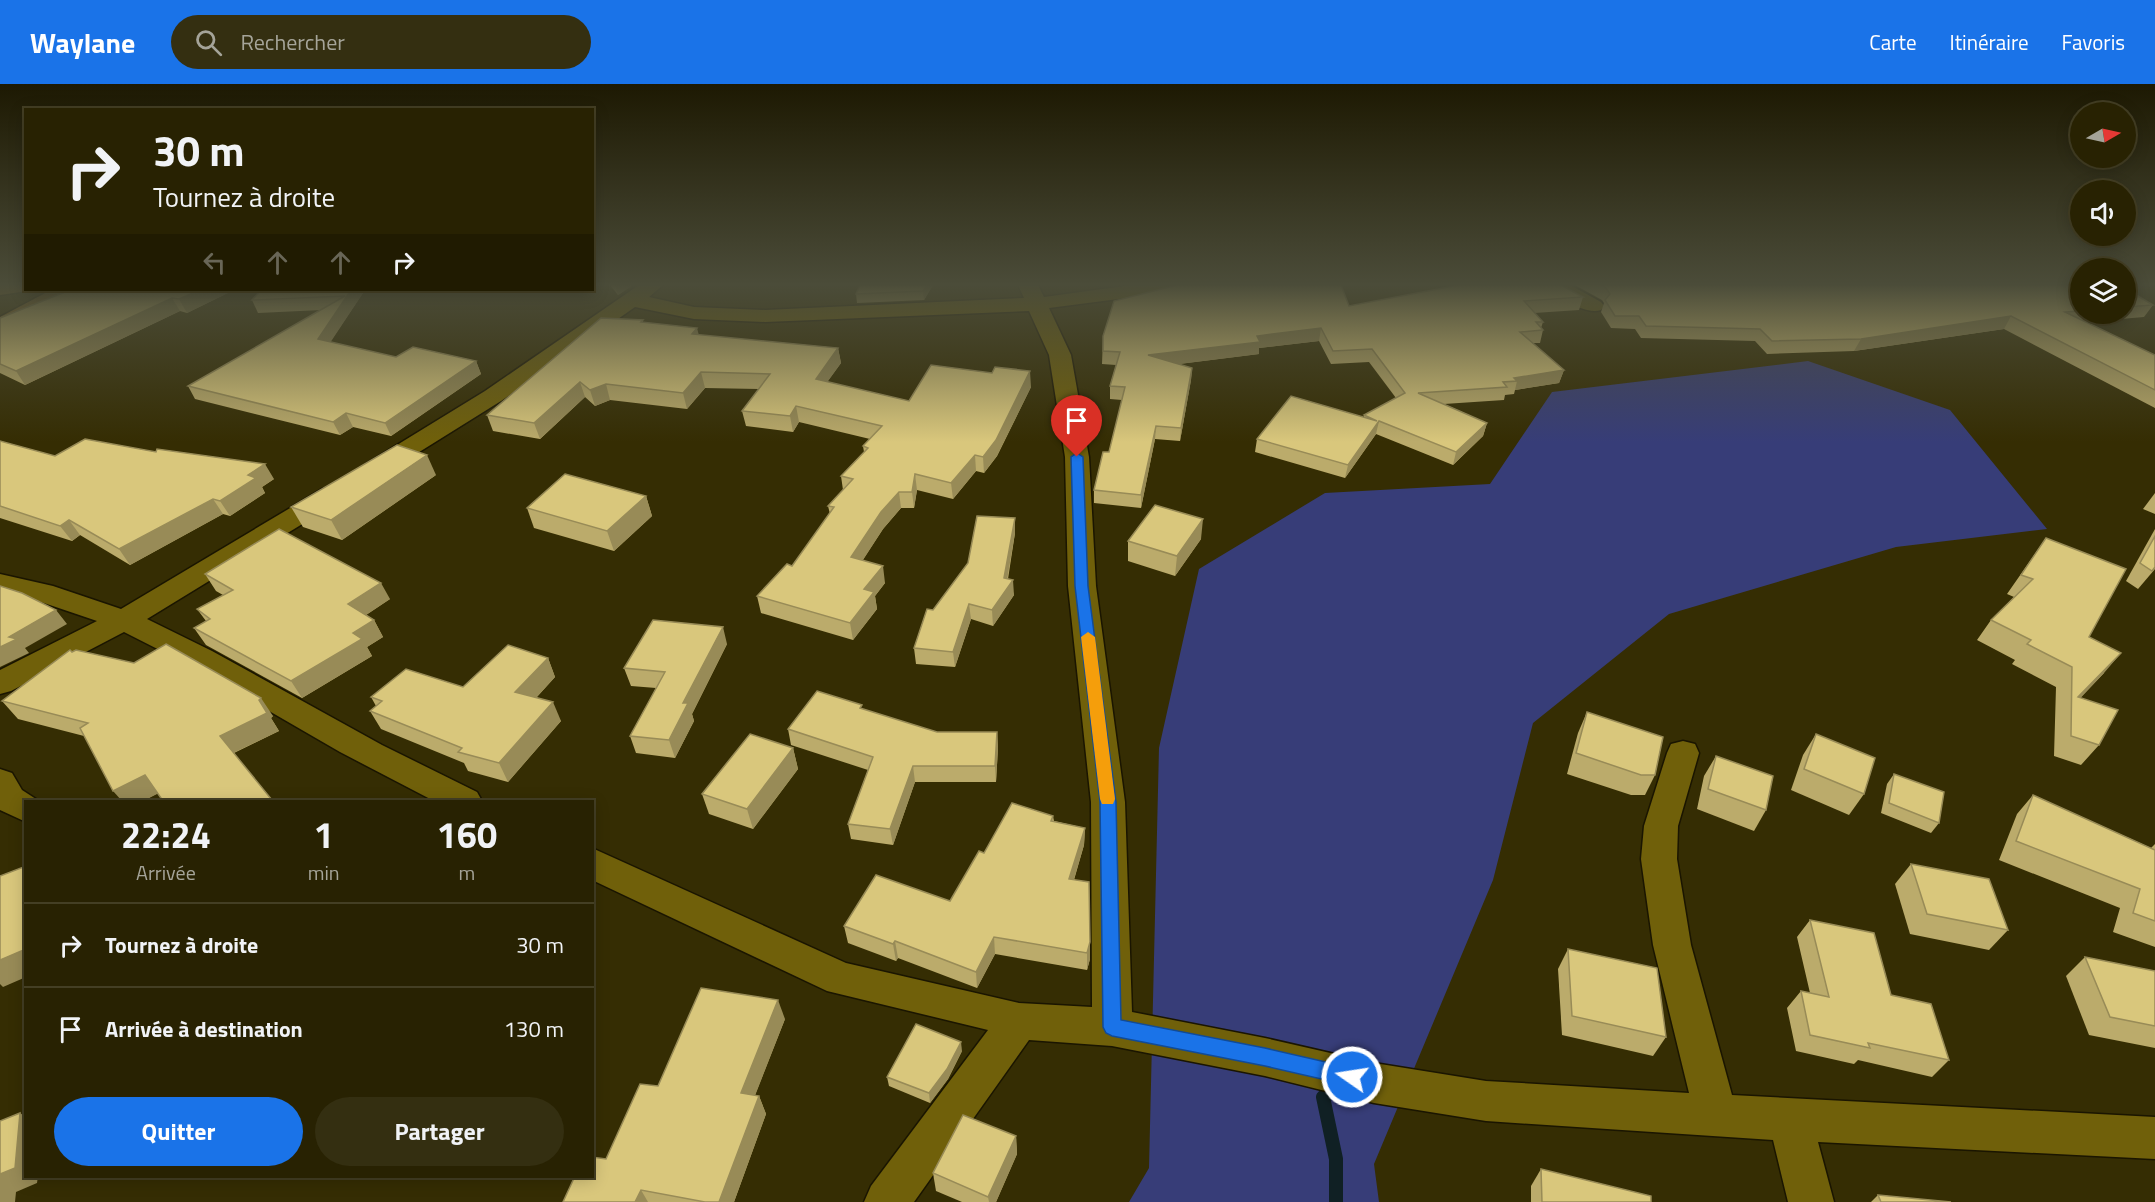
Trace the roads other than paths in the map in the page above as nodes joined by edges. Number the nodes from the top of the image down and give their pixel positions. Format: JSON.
{"nodes":[{"id":1,"x":577,"y":337,"type":"edge"},
{"id":2,"x":1052,"y":337,"type":"edge"},
{"id":3,"x":0,"y":583,"type":"edge"},
{"id":4,"x":126,"y":620,"type":"junction"},
{"id":5,"x":0,"y":683,"type":"edge"},
{"id":6,"x":1683,"y":753,"type":"dead end"},
{"id":7,"x":0,"y":782,"type":"edge"},
{"id":8,"x":463,"y":800,"type":"edge"},
{"id":9,"x":24,"y":808,"type":"edge"},
{"id":10,"x":594,"y":864,"type":"edge"},
{"id":11,"x":1019,"y":1022,"type":"junction"},
{"id":12,"x":1112,"y":1027,"type":"junction"},
{"id":13,"x":1716,"y":1116,"type":"junction"},
{"id":14,"x":1790,"y":1120,"type":"junction"},
{"id":15,"x":2155,"y":1138,"type":"edge"},
{"id":16,"x":887,"y":1202,"type":"edge"},
{"id":17,"x":1811,"y":1202,"type":"edge"}],
"edges":[{"from":1,"to":4,"type":"street"},
{"from":2,"to":12,"type":"street"},
{"from":3,"to":4,"type":"street"},
{"from":4,"to":5,"type":"street"},
{"from":4,"to":8,"type":"street"},
{"from":6,"to":13,"type":"street"},
{"from":7,"to":9,"type":"street"},
{"from":10,"to":11,"type":"street"},
{"from":11,"to":12,"type":"street"},
{"from":11,"to":16,"type":"street"},
{"from":12,"to":13,"type":"street"},
{"from":13,"to":14,"type":"street"},
{"from":14,"to":15,"type":"street"},
{"from":14,"to":17,"type":"street"}]}
